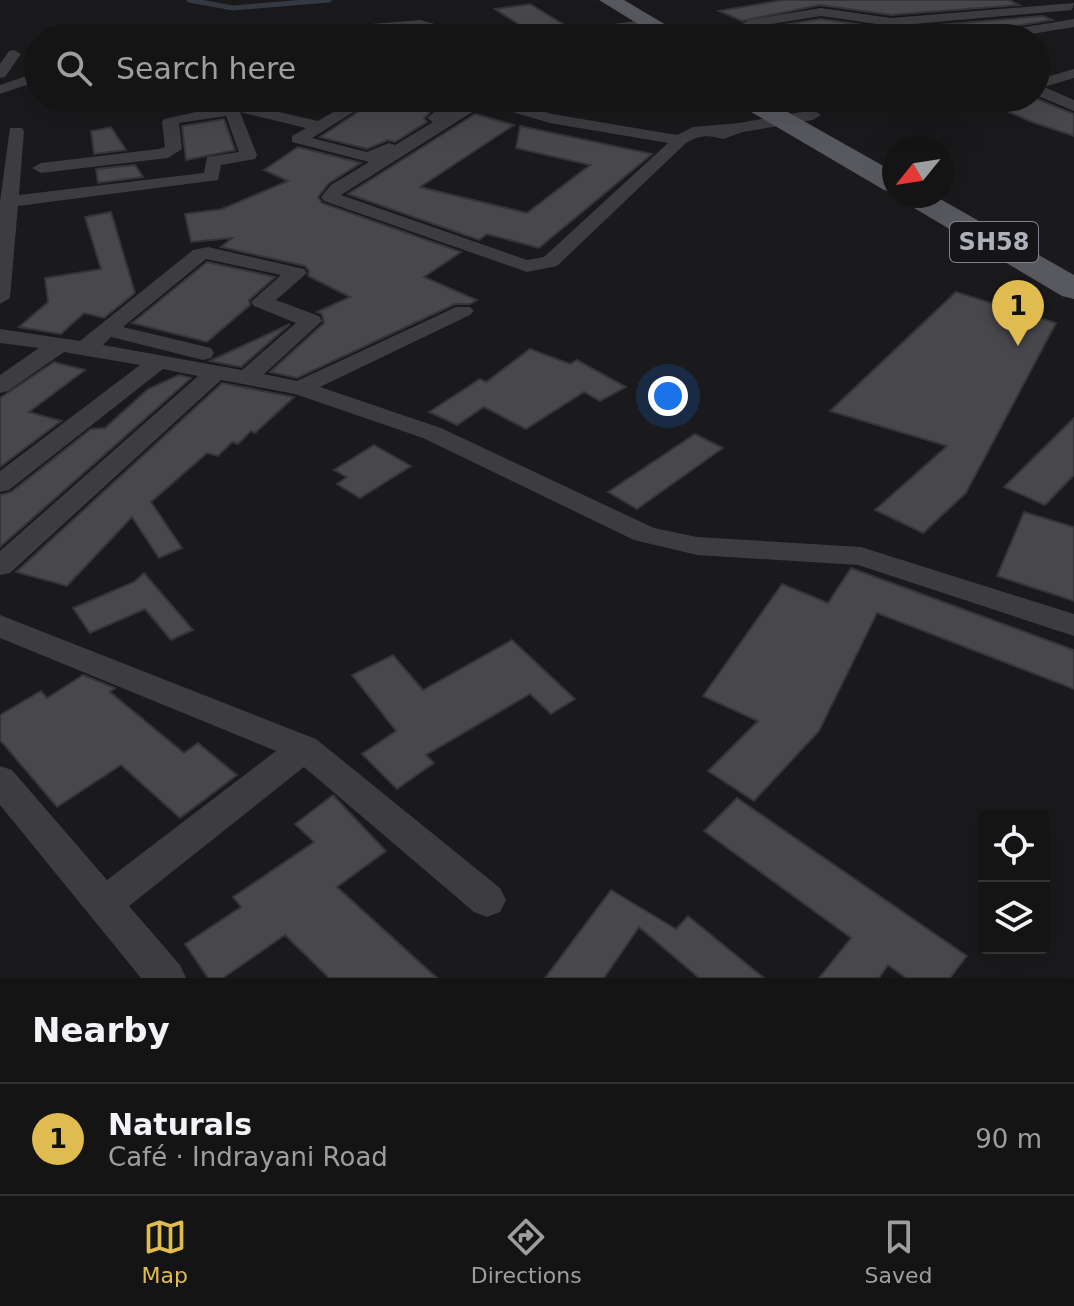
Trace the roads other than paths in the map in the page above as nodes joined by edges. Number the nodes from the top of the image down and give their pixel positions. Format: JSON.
{"nodes":[{"id":1,"x":1055,"y":0,"type":"edge"},
{"id":2,"x":599,"y":3,"type":"edge"},
{"id":3,"x":833,"y":6,"type":"edge"},
{"id":4,"x":1073,"y":6,"type":"edge"},
{"id":5,"x":1074,"y":23,"type":"edge"},
{"id":6,"x":621,"y":24,"type":"edge"},
{"id":7,"x":635,"y":24,"type":"edge"},
{"id":8,"x":749,"y":24,"type":"edge"},
{"id":9,"x":1050,"y":27,"type":"edge"},
{"id":10,"x":14,"y":54,"type":"dead end"},
{"id":11,"x":1074,"y":73,"type":"edge"},
{"id":12,"x":0,"y":74,"type":"edge"},
{"id":13,"x":24,"y":81,"type":"edge"},
{"id":14,"x":1050,"y":82,"type":"edge"},
{"id":15,"x":0,"y":90,"type":"edge"},
{"id":16,"x":1050,"y":94,"type":"edge"},
{"id":17,"x":1074,"y":106,"type":"edge"},
{"id":18,"x":220,"y":112,"type":"edge"},
{"id":19,"x":232,"y":112,"type":"edge"},
{"id":20,"x":262,"y":112,"type":"edge"},
{"id":21,"x":344,"y":112,"type":"edge"},
{"id":22,"x":443,"y":112,"type":"edge"},
{"id":23,"x":461,"y":112,"type":"edge"},
{"id":24,"x":527,"y":112,"type":"edge"},
{"id":25,"x":776,"y":112,"type":"edge"},
{"id":26,"x":787,"y":112,"type":"edge"},
{"id":27,"x":798,"y":112,"type":"edge"},
{"id":28,"x":320,"y":126,"type":"junction"},
{"id":29,"x":16,"y":131,"type":"dead end"},
{"id":30,"x":684,"y":137,"type":"junction"},
{"id":31,"x":882,"y":154,"type":"edge"},
{"id":32,"x":63,"y":166,"type":"junction"},
{"id":33,"x":41,"y":168,"type":"dead end"},
{"id":34,"x":882,"y":176,"type":"edge"},
{"id":35,"x":954,"y":195,"type":"edge"},
{"id":36,"x":62,"y":196,"type":"junction"},
{"id":37,"x":9,"y":202,"type":"junction"},
{"id":38,"x":935,"y":208,"type":"edge"},
{"id":39,"x":1074,"y":262,"type":"edge"},
{"id":40,"x":1074,"y":289,"type":"edge"},
{"id":41,"x":0,"y":298,"type":"edge"},
{"id":42,"x":463,"y":311,"type":"dead end"},
{"id":43,"x":108,"y":330,"type":"junction"},
{"id":44,"x":0,"y":336,"type":"edge"},
{"id":45,"x":60,"y":344,"type":"junction"},
{"id":46,"x":85,"y":348,"type":"junction"},
{"id":47,"x":160,"y":361,"type":"junction"},
{"id":48,"x":216,"y":372,"type":"junction"},
{"id":49,"x":254,"y":372,"type":"junction"},
{"id":50,"x":0,"y":386,"type":"edge"},
{"id":51,"x":300,"y":388,"type":"junction"},
{"id":52,"x":0,"y":484,"type":"edge"},
{"id":53,"x":0,"y":566,"type":"edge"},
{"id":54,"x":1074,"y":625,"type":"edge"},
{"id":55,"x":0,"y":626,"type":"edge"},
{"id":56,"x":304,"y":748,"type":"junction"},
{"id":57,"x":0,"y":780,"type":"edge"},
{"id":58,"x":487,"y":900,"type":"dead end"},
{"id":59,"x":104,"y":904,"type":"junction"},
{"id":60,"x":166,"y":978,"type":"edge"}],
"edges":[{"from":1,"to":4,"type":"street"},
{"from":2,"to":6,"type":"main road"},
{"from":2,"to":7,"type":"main road"},
{"from":3,"to":4,"type":"street"},
{"from":3,"to":8,"type":"street"},
{"from":5,"to":9,"type":"street"},
{"from":10,"to":12,"type":"street"},
{"from":11,"to":14,"type":"street"},
{"from":13,"to":15,"type":"street"},
{"from":16,"to":17,"type":"street"},
{"from":18,"to":32,"type":"street"},
{"from":19,"to":36,"type":"street"},
{"from":20,"to":28,"type":"street"},
{"from":21,"to":28,"type":"street"},
{"from":22,"to":28,"type":"street"},
{"from":23,"to":30,"type":"street"},
{"from":24,"to":30,"type":"street"},
{"from":25,"to":30,"type":"street"},
{"from":26,"to":34,"type":"main road"},
{"from":27,"to":31,"type":"main road"},
{"from":29,"to":37,"type":"street"},
{"from":32,"to":33,"type":"street"},
{"from":32,"to":36,"type":"street"},
{"from":35,"to":39,"type":"main road","number":"SH58"},
{"from":36,"to":37,"type":"street"},
{"from":37,"to":41,"type":"street"},
{"from":38,"to":40,"type":"main road","number":"SH58"},
{"from":42,"to":51,"type":"street"},
{"from":43,"to":46,"type":"street"},
{"from":43,"to":49,"type":"street"},
{"from":43,"to":49,"type":"street"},
{"from":44,"to":45,"type":"street"},
{"from":45,"to":46,"type":"street"},
{"from":45,"to":50,"type":"street"},
{"from":46,"to":47,"type":"street"},
{"from":47,"to":48,"type":"street"},
{"from":47,"to":52,"type":"street"},
{"from":48,"to":49,"type":"street"},
{"from":48,"to":53,"type":"street"},
{"from":49,"to":51,"type":"street"},
{"from":51,"to":54,"type":"street"},
{"from":55,"to":56,"type":"street"},
{"from":56,"to":58,"type":"street"},
{"from":56,"to":59,"type":"street"},
{"from":57,"to":59,"type":"street"},
{"from":59,"to":60,"type":"street"}]}
